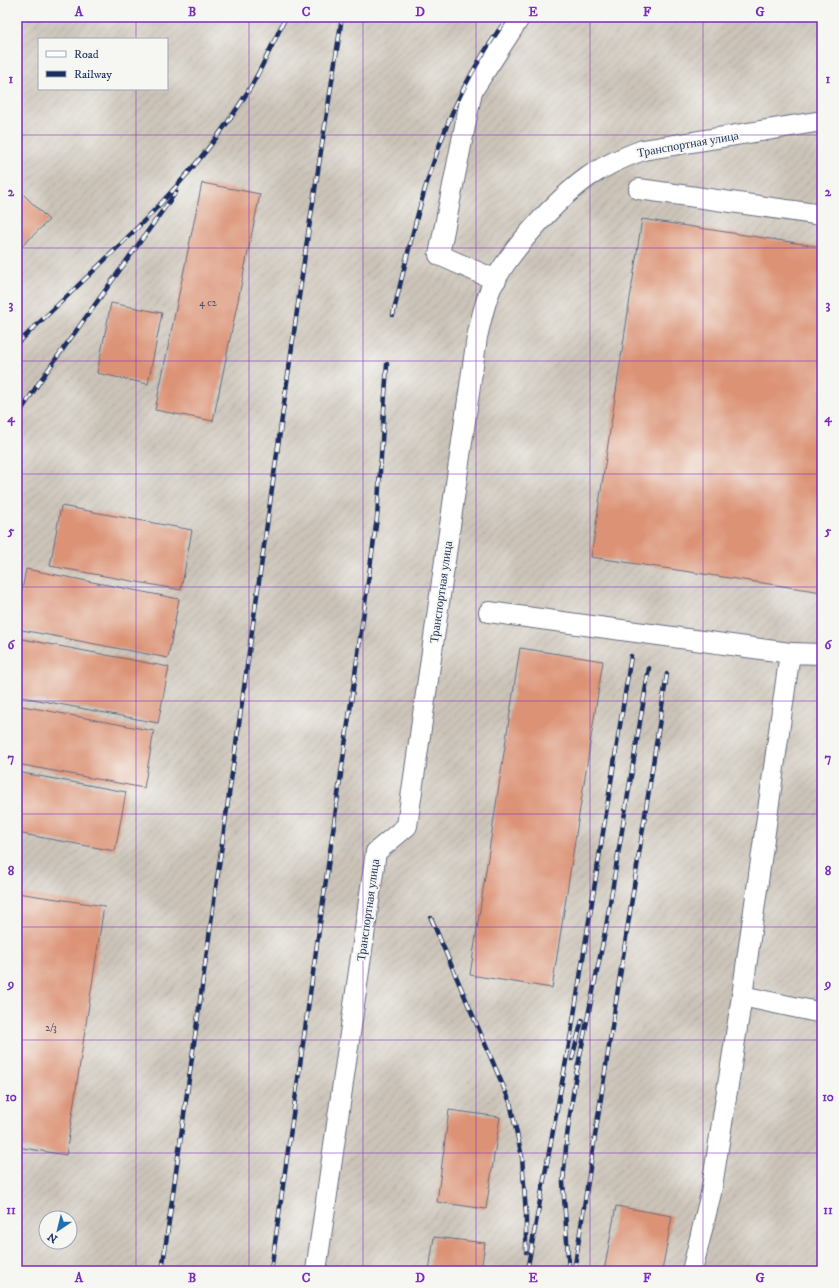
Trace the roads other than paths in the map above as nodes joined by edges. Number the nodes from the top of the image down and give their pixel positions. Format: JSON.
{"nodes":[{"id":1,"x":520,"y":17,"type":"edge"},
{"id":2,"x":822,"y":121,"type":"edge"},
{"id":3,"x":639,"y":190,"type":"dead end"},
{"id":4,"x":822,"y":215,"type":"edge"},
{"id":5,"x":496,"y":280,"type":"junction"},
{"id":6,"x":489,"y":612,"type":"dead end"},
{"id":7,"x":790,"y":653,"type":"junction"},
{"id":8,"x":822,"y":654,"type":"edge"},
{"id":9,"x":742,"y":996,"type":"junction"},
{"id":10,"x":822,"y":1013,"type":"edge"},
{"id":11,"x":316,"y":1271,"type":"edge"},
{"id":12,"x":692,"y":1271,"type":"edge"}],
"edges":[{"from":1,"to":5,"type":"street"},
{"from":2,"to":5,"type":"street","name":"Транспортная улица"},
{"from":3,"to":4,"type":"street"},
{"from":5,"to":11,"type":"street","name":"Транспортная улица"},
{"from":6,"to":7,"type":"street"},
{"from":7,"to":8,"type":"street"},
{"from":7,"to":9,"type":"street"},
{"from":9,"to":10,"type":"street"},
{"from":9,"to":12,"type":"street"}]}
